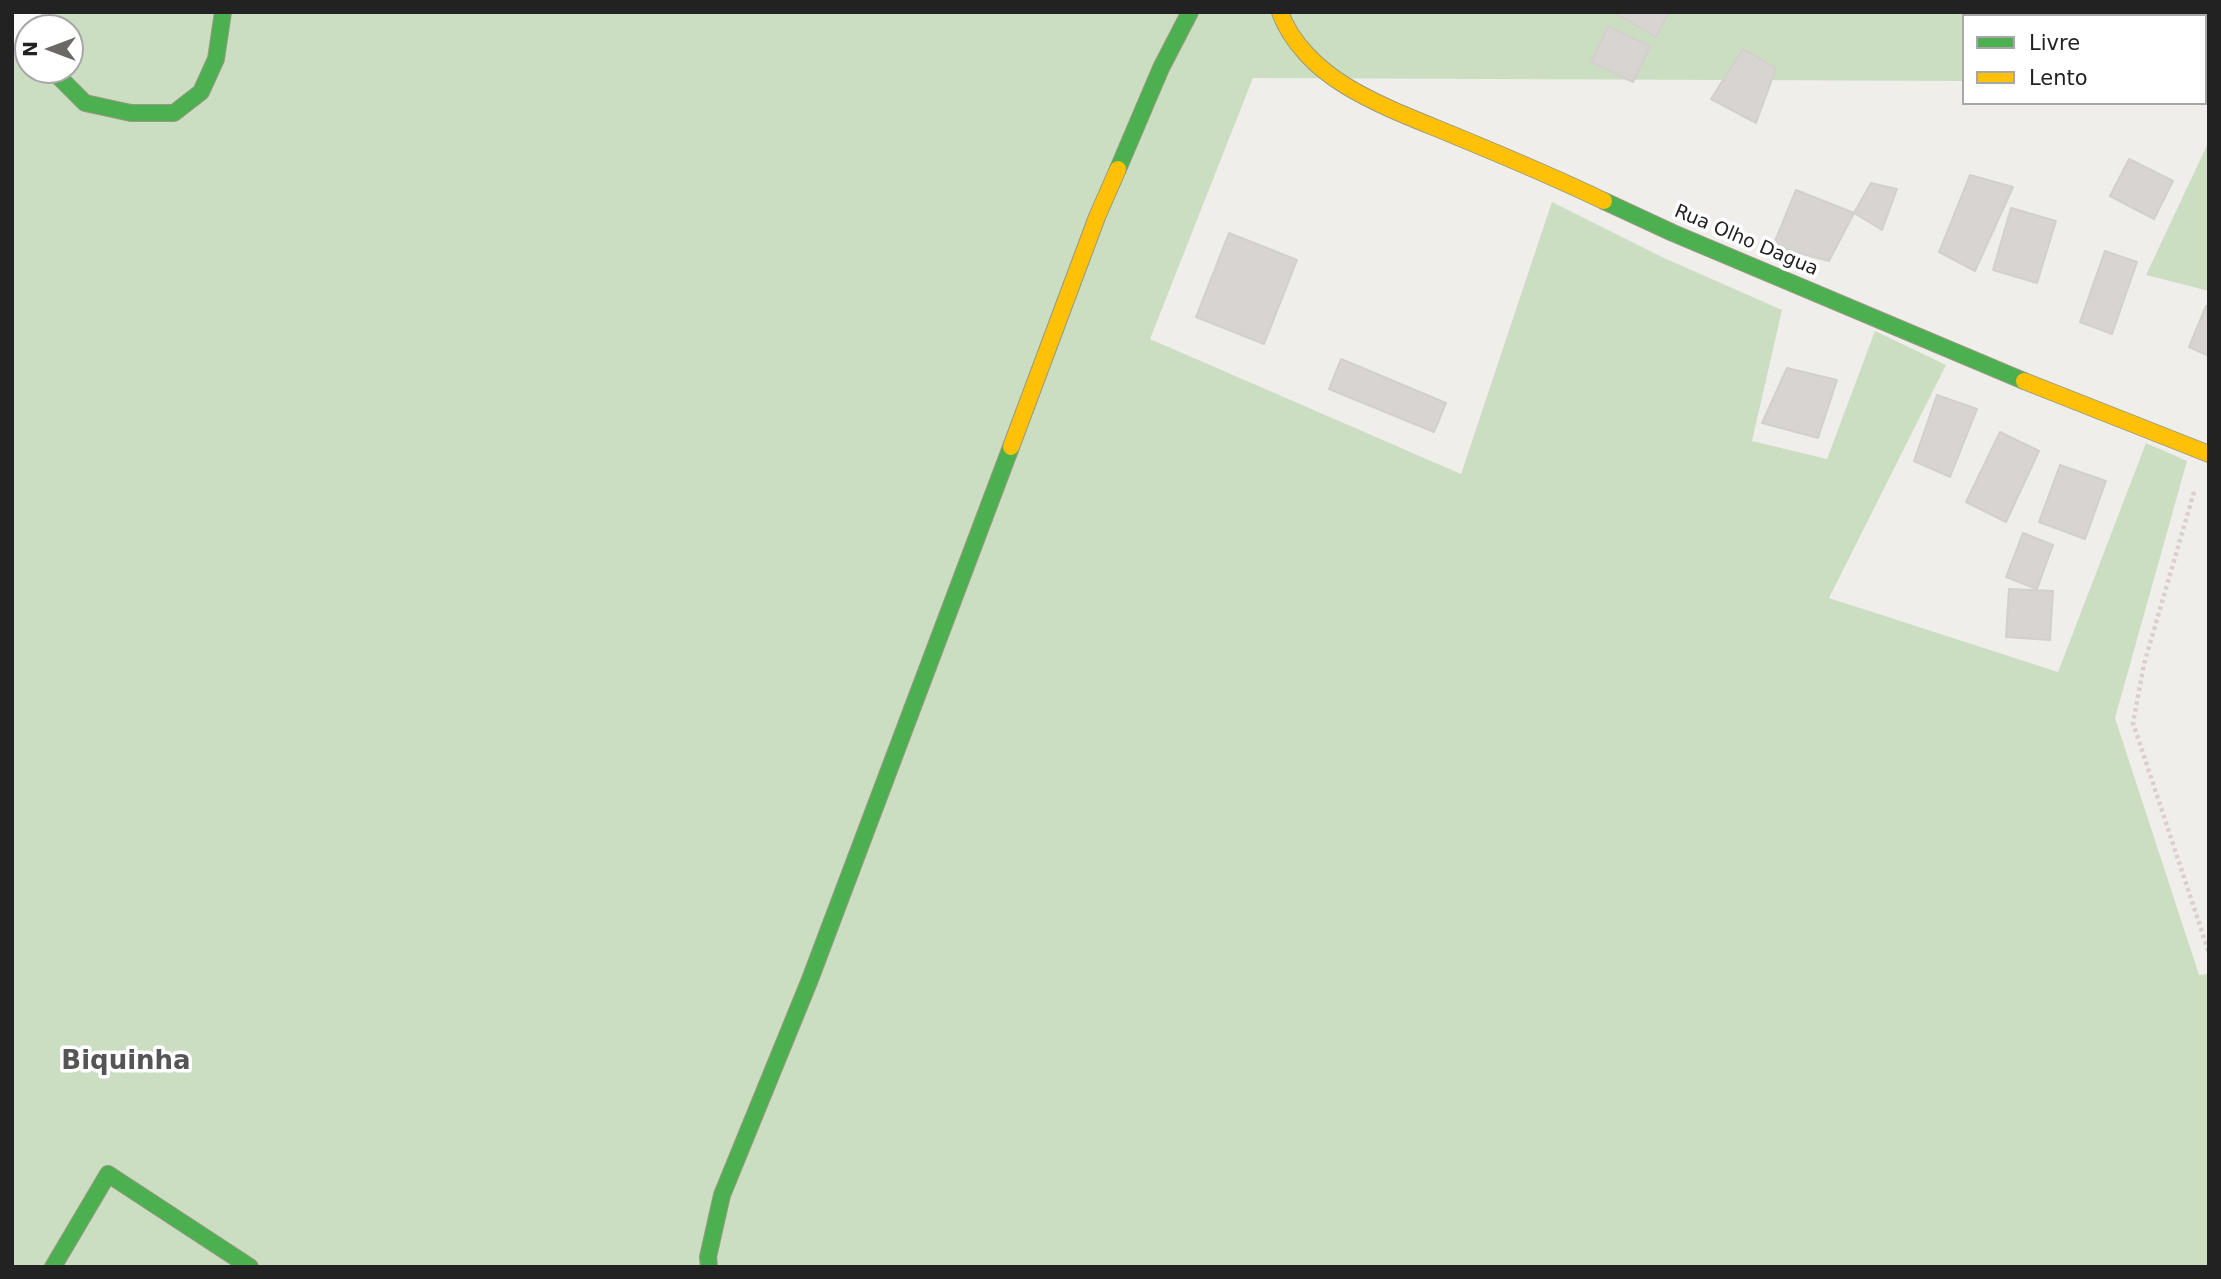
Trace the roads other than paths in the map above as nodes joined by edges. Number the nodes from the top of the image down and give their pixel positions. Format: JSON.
{"nodes":[{"id":1,"x":223,"y":12,"type":"edge"},
{"id":2,"x":1190,"y":12,"type":"edge"},
{"id":3,"x":1280,"y":12,"type":"edge"},
{"id":4,"x":66,"y":84,"type":"edge"},
{"id":5,"x":2207,"y":453,"type":"edge"},
{"id":6,"x":53,"y":1267,"type":"edge"},
{"id":7,"x":250,"y":1267,"type":"edge"},
{"id":8,"x":709,"y":1267,"type":"edge"}],
"edges":[{"from":1,"to":4,"type":"street"},
{"from":2,"to":8,"type":"street"},
{"from":3,"to":5,"type":"street","name":"Rua Olho Dagua"},
{"from":6,"to":7,"type":"street"}]}
